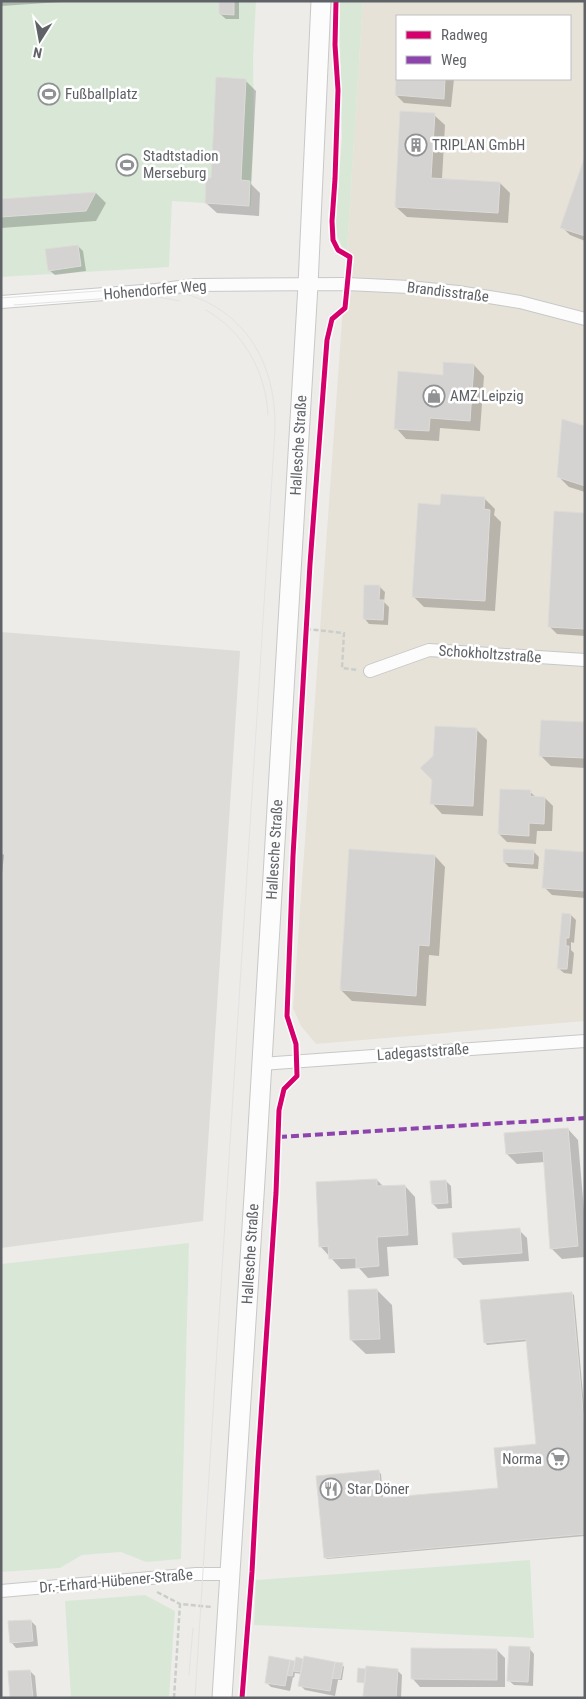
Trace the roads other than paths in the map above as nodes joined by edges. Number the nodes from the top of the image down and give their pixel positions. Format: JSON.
{"nodes":[{"id":1,"x":321,"y":1,"type":"edge"},
{"id":2,"x":308,"y":285,"type":"junction"},
{"id":3,"x":1,"y":302,"type":"edge"},
{"id":4,"x":585,"y":318,"type":"edge"},
{"id":5,"x":585,"y":660,"type":"edge"},
{"id":6,"x":370,"y":671,"type":"road end"},
{"id":7,"x":585,"y":1041,"type":"edge"},
{"id":8,"x":261,"y":1064,"type":"junction"},
{"id":9,"x":230,"y":1574,"type":"junction"},
{"id":10,"x":1,"y":1590,"type":"edge"},
{"id":11,"x":222,"y":1698,"type":"edge"}],
"edges":[{"from":1,"to":2,"type":"street","name":"Hallesche Straße"},
{"from":2,"to":3,"type":"street","name":"Hohendorfer Weg"},
{"from":2,"to":4,"type":"street","name":"Brandisstraße"},
{"from":2,"to":8,"type":"street","name":"Hallesche Straße"},
{"from":5,"to":6,"type":"street","name":"Schokholtzstraße"},
{"from":7,"to":8,"type":"street","name":"Ladegaststraße"},
{"from":8,"to":9,"type":"street","name":"Hallesche Straße"},
{"from":9,"to":10,"type":"street","name":"Dr.-Erhard-Hübener-Straße"},
{"from":9,"to":11,"type":"street","name":"Hallesche Straße"}]}
